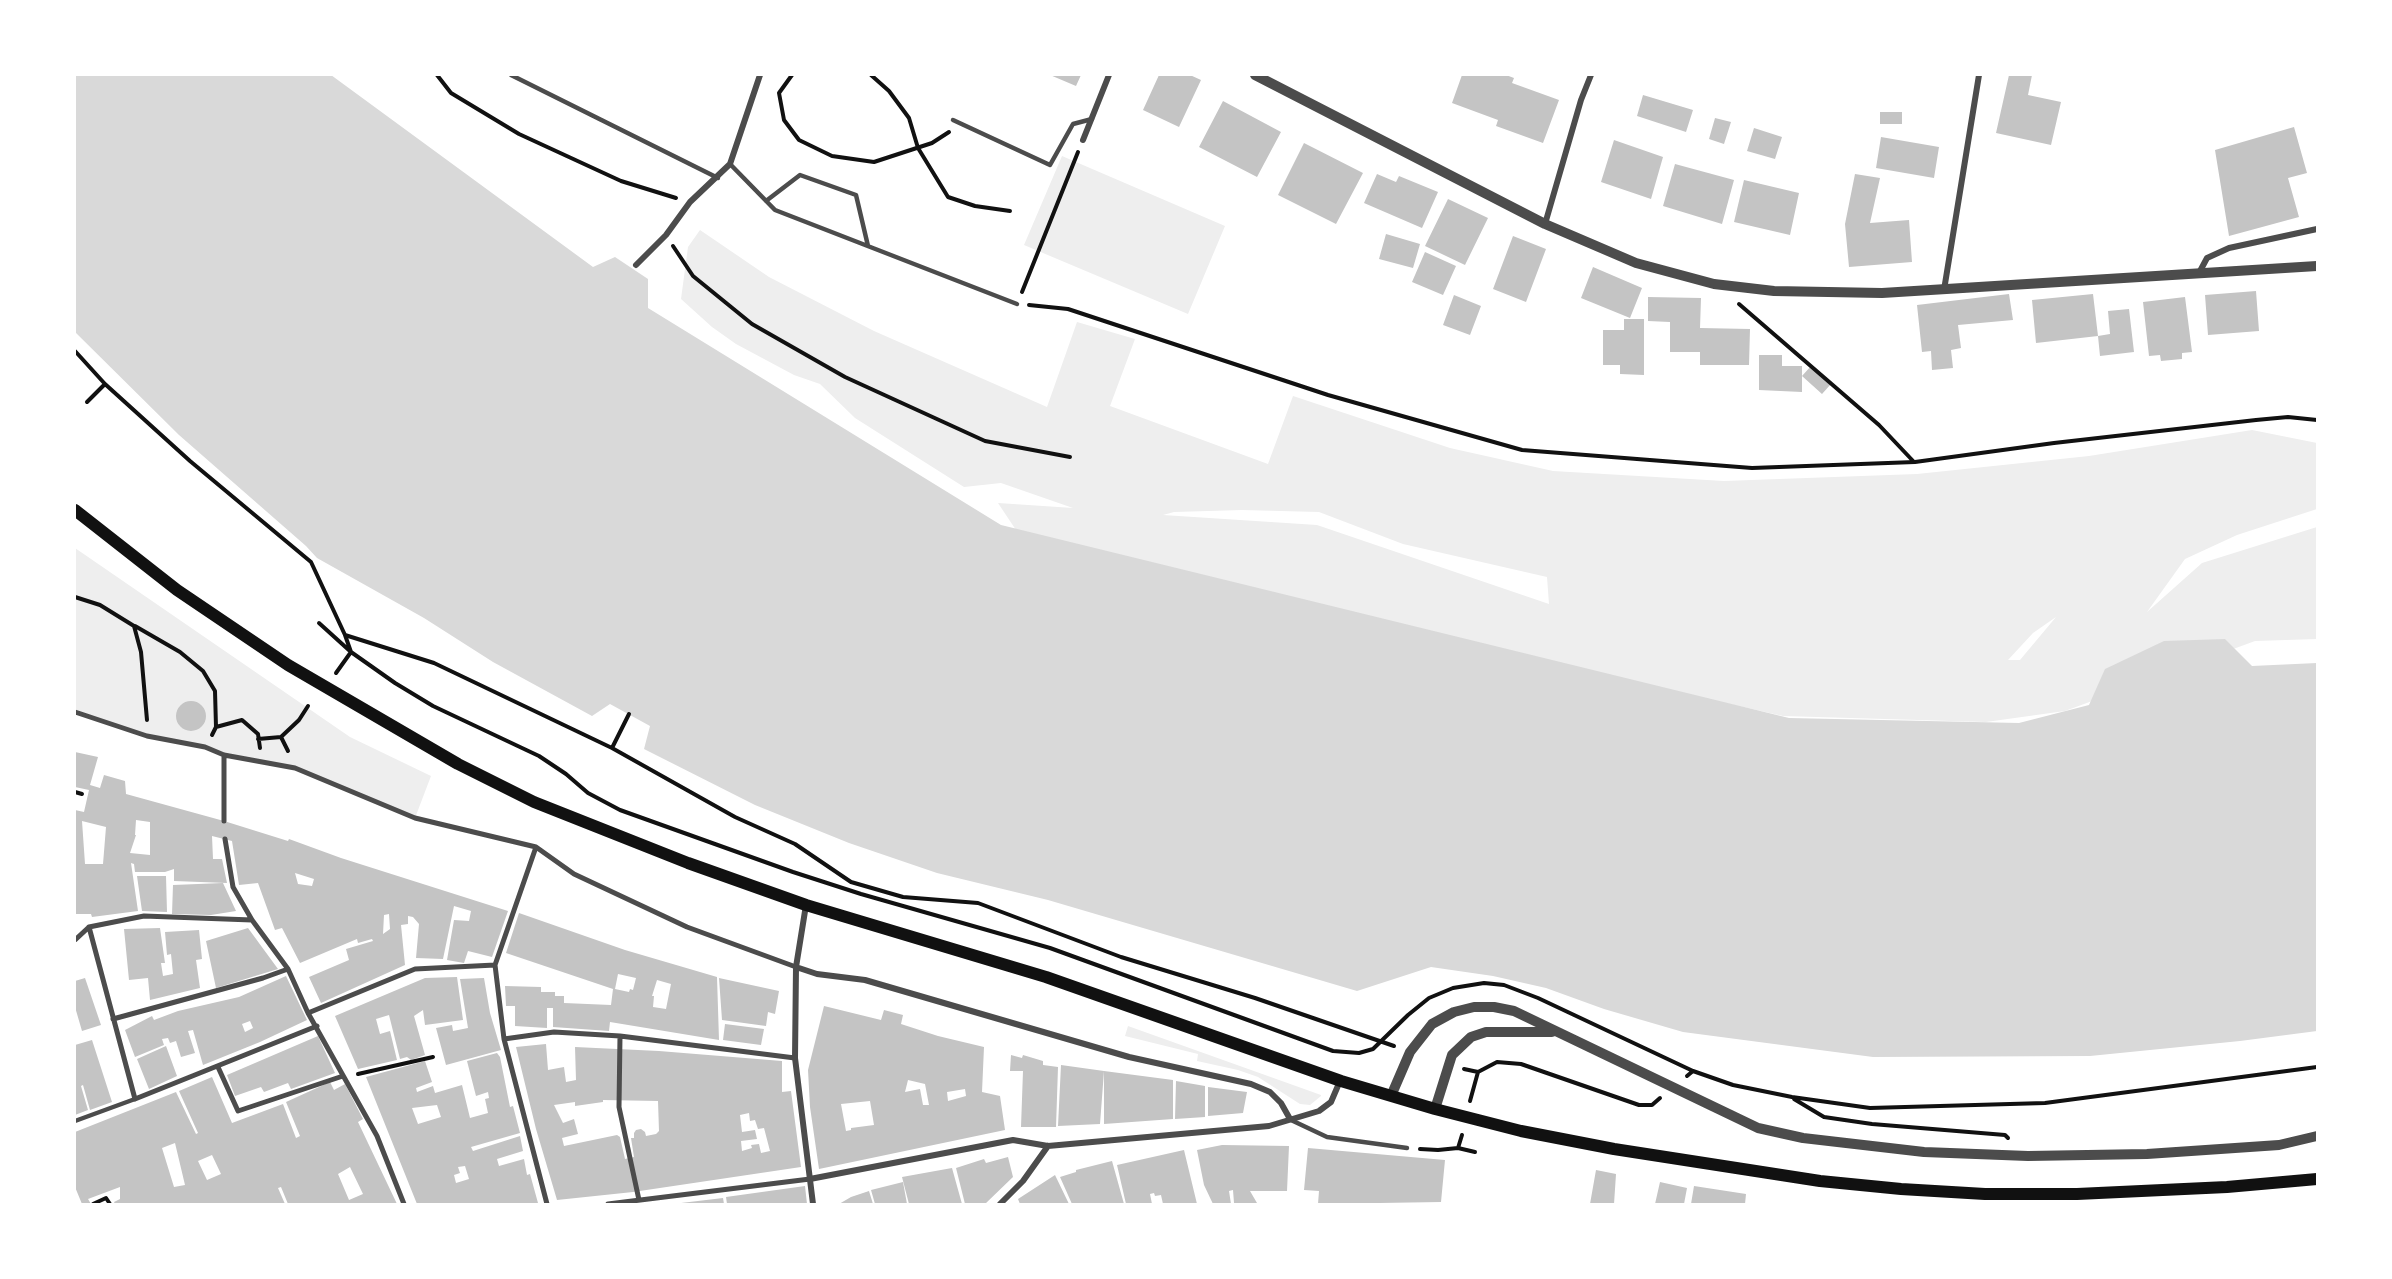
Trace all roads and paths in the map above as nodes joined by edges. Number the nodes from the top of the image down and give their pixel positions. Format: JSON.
{"nodes":[{"id":1,"x":437,"y":75,"type":"edge"},
{"id":2,"x":511,"y":75,"type":"edge"},
{"id":3,"x":760,"y":75,"type":"edge"},
{"id":4,"x":792,"y":75,"type":"edge"},
{"id":5,"x":872,"y":75,"type":"edge"},
{"id":6,"x":1109,"y":75,"type":"edge"},
{"id":7,"x":1255,"y":75,"type":"edge"},
{"id":8,"x":1591,"y":75,"type":"edge"},
{"id":9,"x":1979,"y":75,"type":"edge"},
{"id":10,"x":1092,"y":119,"type":"junction"},
{"id":11,"x":953,"y":120,"type":"dead end"},
{"id":12,"x":963,"y":124,"type":"junction"},
{"id":13,"x":1083,"y":140,"type":"joint"},
{"id":14,"x":918,"y":148,"type":"junction"},
{"id":15,"x":730,"y":164,"type":"junction"},
{"id":16,"x":718,"y":178,"type":"junction"},
{"id":17,"x":766,"y":201,"type":"junction"},
{"id":18,"x":690,"y":202,"type":"junction"},
{"id":19,"x":1010,"y":212,"type":"dead end"},
{"id":20,"x":1545,"y":224,"type":"junction"},
{"id":21,"x":2317,"y":229,"type":"edge"},
{"id":22,"x":666,"y":235,"type":"junction"},
{"id":23,"x":868,"y":246,"type":"junction"},
{"id":24,"x":636,"y":266,"type":"dead end"},
{"id":25,"x":2317,"y":266,"type":"edge"},
{"id":26,"x":2199,"y":274,"type":"junction"},
{"id":27,"x":1944,"y":290,"type":"junction"},
{"id":28,"x":1017,"y":304,"type":"junction"},
{"id":29,"x":1762,"y":323,"type":"dead end"},
{"id":30,"x":75,"y":351,"type":"edge"},
{"id":31,"x":105,"y":384,"type":"junction"},
{"id":32,"x":87,"y":402,"type":"dead end"},
{"id":33,"x":2317,"y":420,"type":"edge"},
{"id":34,"x":1070,"y":457,"type":"dead end"},
{"id":35,"x":1915,"y":462,"type":"junction"},
{"id":36,"x":75,"y":510,"type":"edge"},
{"id":37,"x":75,"y":597,"type":"edge"},
{"id":38,"x":319,"y":623,"type":"dead end"},
{"id":39,"x":134,"y":626,"type":"junction"},
{"id":40,"x":345,"y":635,"type":"junction"},
{"id":41,"x":351,"y":652,"type":"junction"},
{"id":42,"x":335,"y":674,"type":"dead end"},
{"id":43,"x":308,"y":706,"type":"dead end"},
{"id":44,"x":75,"y":712,"type":"edge"},
{"id":45,"x":629,"y":714,"type":"dead end"},
{"id":46,"x":216,"y":727,"type":"junction"},
{"id":47,"x":147,"y":736,"type":"junction"},
{"id":48,"x":281,"y":737,"type":"junction"},
{"id":49,"x":258,"y":739,"type":"junction"},
{"id":50,"x":205,"y":747,"type":"junction"},
{"id":51,"x":612,"y":748,"type":"junction"},
{"id":52,"x":224,"y":755,"type":"junction"},
{"id":53,"x":261,"y":761,"type":"junction"},
{"id":54,"x":296,"y":768,"type":"junction"},
{"id":55,"x":75,"y":792,"type":"edge"},
{"id":56,"x":82,"y":794,"type":"dead end"},
{"id":57,"x":224,"y":821,"type":"dead end"},
{"id":58,"x":225,"y":839,"type":"dead end"},
{"id":59,"x":536,"y":847,"type":"junction"},
{"id":60,"x":806,"y":905,"type":"junction"},
{"id":61,"x":252,"y":920,"type":"junction"},
{"id":62,"x":89,"y":927,"type":"junction"},
{"id":63,"x":75,"y":940,"type":"edge"},
{"id":64,"x":495,"y":966,"type":"junction"},
{"id":65,"x":796,"y":967,"type":"junction"},
{"id":66,"x":288,"y":969,"type":"junction"},
{"id":67,"x":309,"y":1013,"type":"junction"},
{"id":68,"x":113,"y":1019,"type":"junction"},
{"id":69,"x":317,"y":1026,"type":"junction"},
{"id":70,"x":1557,"y":1032,"type":"junction"},
{"id":71,"x":620,"y":1036,"type":"junction"},
{"id":72,"x":504,"y":1039,"type":"junction"},
{"id":73,"x":433,"y":1057,"type":"dead end"},
{"id":74,"x":795,"y":1058,"type":"junction"},
{"id":75,"x":218,"y":1067,"type":"junction"},
{"id":76,"x":2317,"y":1067,"type":"edge"},
{"id":77,"x":1478,"y":1072,"type":"dead end"},
{"id":78,"x":344,"y":1076,"type":"junction"},
{"id":79,"x":1341,"y":1081,"type":"junction"},
{"id":80,"x":1674,"y":1088,"type":"junction"},
{"id":81,"x":1391,"y":1096,"type":"junction"},
{"id":82,"x":1792,"y":1097,"type":"junction"},
{"id":83,"x":135,"y":1099,"type":"junction"},
{"id":84,"x":1435,"y":1109,"type":"junction"},
{"id":85,"x":1290,"y":1119,"type":"junction"},
{"id":86,"x":75,"y":1121,"type":"edge"},
{"id":87,"x":2317,"y":1136,"type":"edge"},
{"id":88,"x":1048,"y":1146,"type":"junction"},
{"id":89,"x":1407,"y":1148,"type":"joint"},
{"id":90,"x":1476,"y":1152,"type":"dead end"},
{"id":91,"x":2028,"y":1156,"type":"junction"},
{"id":92,"x":810,"y":1179,"type":"junction"},
{"id":93,"x":2317,"y":1179,"type":"edge"},
{"id":94,"x":639,"y":1200,"type":"junction"},
{"id":95,"x":93,"y":1204,"type":"edge"},
{"id":96,"x":110,"y":1204,"type":"edge"},
{"id":97,"x":404,"y":1204,"type":"edge"},
{"id":98,"x":547,"y":1204,"type":"edge"},
{"id":99,"x":608,"y":1204,"type":"edge"},
{"id":100,"x":616,"y":1204,"type":"edge"},
{"id":101,"x":813,"y":1204,"type":"edge"},
{"id":102,"x":1000,"y":1204,"type":"edge"}],
"edges":[{"from":1,"to":18,"type":"path"},
{"from":2,"to":16,"type":"lane"},
{"from":3,"to":15,"type":"street"},
{"from":4,"to":14,"type":"path"},
{"from":5,"to":14,"type":"path"},
{"from":6,"to":10,"type":"street"},
{"from":7,"to":20,"type":"street"},
{"from":8,"to":20,"type":"street"},
{"from":9,"to":27,"type":"street"},
{"from":10,"to":12,"type":"lane"},
{"from":10,"to":13,"type":"street"},
{"from":11,"to":12,"type":"lane"},
{"from":12,"to":14,"type":"path"},
{"from":13,"to":28,"type":"path"},
{"from":14,"to":19,"type":"path"},
{"from":15,"to":16,"type":"street"},
{"from":15,"to":17,"type":"lane"},
{"from":16,"to":18,"type":"street"},
{"from":17,"to":23,"type":"lane"},
{"from":17,"to":23,"type":"lane"},
{"from":18,"to":22,"type":"street"},
{"from":20,"to":27,"type":"street"},
{"from":21,"to":26,"type":"street"},
{"from":22,"to":24,"type":"street"},
{"from":22,"to":34,"type":"path"},
{"from":23,"to":28,"type":"lane"},
{"from":25,"to":26,"type":"street"},
{"from":26,"to":27,"type":"street"},
{"from":28,"to":35,"type":"path"},
{"from":29,"to":35,"type":"path"},
{"from":30,"to":31,"type":"path"},
{"from":31,"to":32,"type":"path"},
{"from":31,"to":40,"type":"path"},
{"from":33,"to":35,"type":"path"},
{"from":36,"to":60,"type":"main road"},
{"from":37,"to":39,"type":"path"},
{"from":38,"to":41,"type":"path"},
{"from":39,"to":46,"type":"path"},
{"from":39,"to":47,"type":"path"},
{"from":40,"to":41,"type":"path"},
{"from":40,"to":51,"type":"path"},
{"from":41,"to":42,"type":"path"},
{"from":41,"to":51,"type":"path"},
{"from":43,"to":48,"type":"path"},
{"from":44,"to":47,"type":"street"},
{"from":45,"to":51,"type":"path"},
{"from":46,"to":49,"type":"path"},
{"from":46,"to":50,"type":"path"},
{"from":47,"to":50,"type":"street"},
{"from":48,"to":49,"type":"path"},
{"from":48,"to":54,"type":"path"},
{"from":49,"to":53,"type":"path"},
{"from":50,"to":52,"type":"street"},
{"from":52,"to":53,"type":"street"},
{"from":52,"to":57,"type":"street"},
{"from":53,"to":54,"type":"street"},
{"from":54,"to":59,"type":"street"},
{"from":55,"to":56,"type":"path"},
{"from":58,"to":61,"type":"street"},
{"from":59,"to":64,"type":"street"},
{"from":59,"to":65,"type":"street"},
{"from":60,"to":65,"type":"street"},
{"from":60,"to":79,"type":"main road"},
{"from":61,"to":62,"type":"street"},
{"from":61,"to":66,"type":"street"},
{"from":62,"to":63,"type":"street"},
{"from":62,"to":68,"type":"street"},
{"from":64,"to":67,"type":"street"},
{"from":64,"to":72,"type":"street"},
{"from":65,"to":74,"type":"street"},
{"from":65,"to":85,"type":"street"},
{"from":66,"to":67,"type":"street"},
{"from":66,"to":68,"type":"street"},
{"from":67,"to":69,"type":"street"},
{"from":68,"to":83,"type":"street"},
{"from":69,"to":75,"type":"street"},
{"from":69,"to":78,"type":"street"},
{"from":70,"to":80,"type":"street"},
{"from":70,"to":81,"type":"street"},
{"from":70,"to":84,"type":"street"},
{"from":71,"to":72,"type":"street"},
{"from":71,"to":74,"type":"street"},
{"from":71,"to":94,"type":"street"},
{"from":72,"to":98,"type":"street"},
{"from":73,"to":78,"type":"path"},
{"from":74,"to":92,"type":"street"},
{"from":75,"to":78,"type":"street"},
{"from":75,"to":83,"type":"street"},
{"from":76,"to":82,"type":"path"},
{"from":77,"to":80,"type":"path"},
{"from":78,"to":97,"type":"street"},
{"from":79,"to":81,"type":"main road"},
{"from":79,"to":85,"type":"street"},
{"from":80,"to":82,"type":"path"},
{"from":80,"to":91,"type":"street"},
{"from":81,"to":84,"type":"main road"},
{"from":82,"to":91,"type":"path"},
{"from":83,"to":86,"type":"lane"},
{"from":84,"to":93,"type":"main road"},
{"from":85,"to":88,"type":"street"},
{"from":85,"to":89,"type":"lane"},
{"from":87,"to":91,"type":"street"},
{"from":88,"to":92,"type":"street"},
{"from":88,"to":102,"type":"street"},
{"from":89,"to":90,"type":"path"},
{"from":92,"to":94,"type":"street"},
{"from":92,"to":101,"type":"street"},
{"from":94,"to":100,"type":"street"},
{"from":95,"to":96,"type":"path"},
{"from":99,"to":100,"type":"street"}]}
